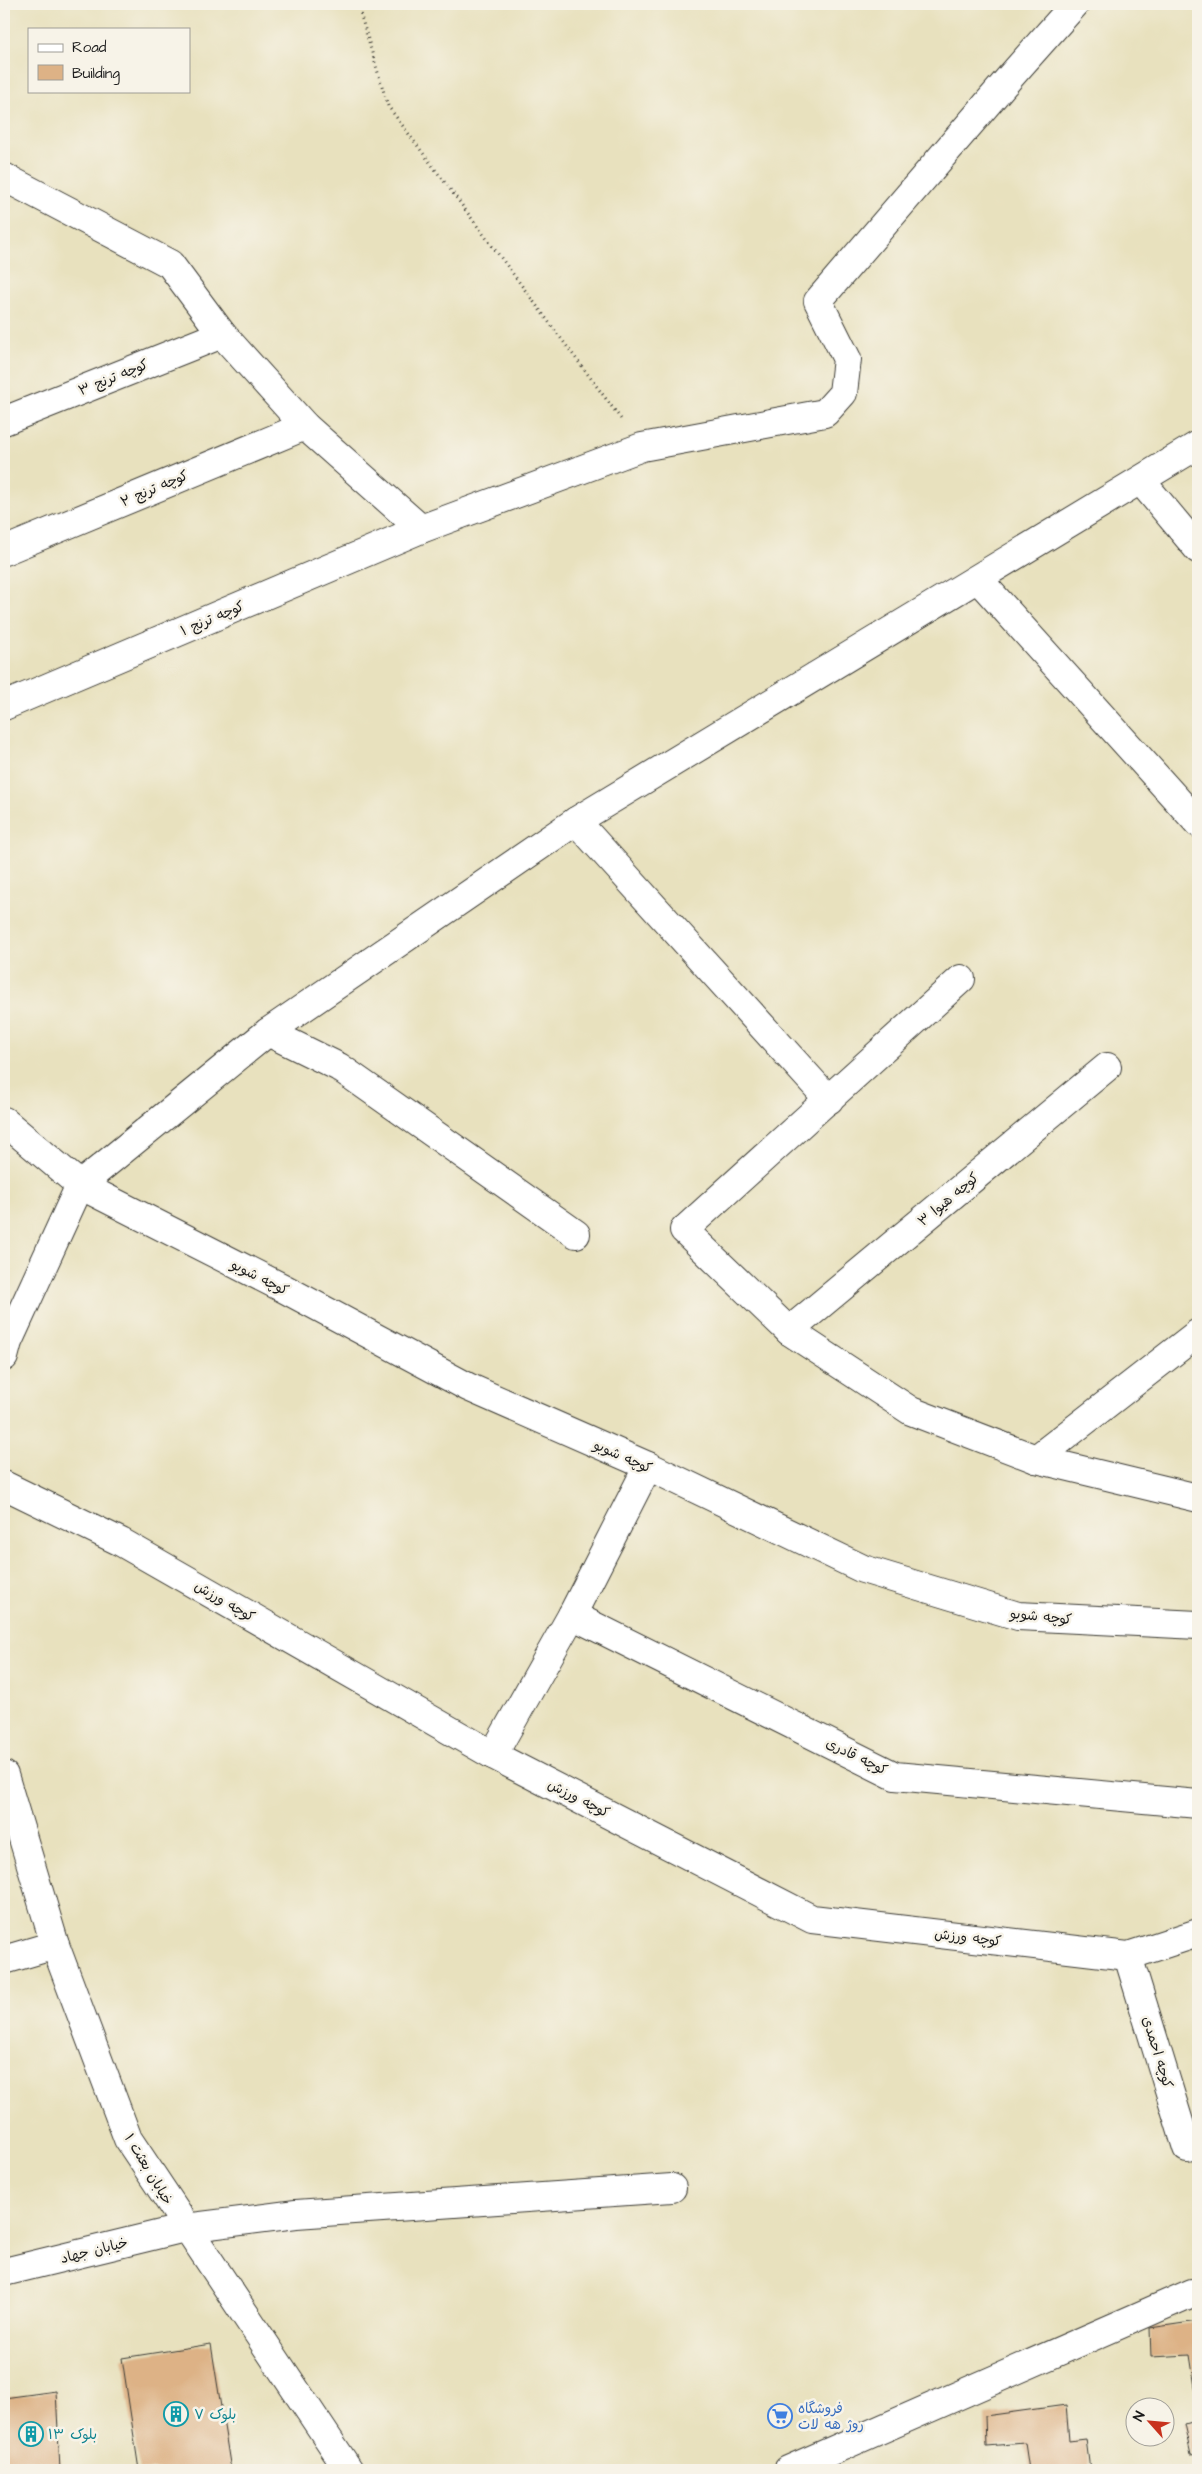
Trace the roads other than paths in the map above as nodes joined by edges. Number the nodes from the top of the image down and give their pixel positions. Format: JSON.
{"nodes":[{"id":1,"x":1075,"y":4,"type":"edge"},
{"id":2,"x":4,"y":177,"type":"edge"},
{"id":3,"x":222,"y":334,"type":"junction"},
{"id":4,"x":4,"y":421,"type":"edge"},
{"id":5,"x":305,"y":426,"type":"junction"},
{"id":6,"x":1198,"y":444,"type":"edge"},
{"id":7,"x":1141,"y":481,"type":"junction"},
{"id":8,"x":421,"y":529,"type":"junction"},
{"id":9,"x":1198,"y":549,"type":"edge"},
{"id":10,"x":4,"y":551,"type":"edge"},
{"id":11,"x":978,"y":579,"type":"junction"},
{"id":12,"x":4,"y":706,"type":"edge"},
{"id":13,"x":576,"y":821,"type":"junction"},
{"id":14,"x":1198,"y":823,"type":"edge"},
{"id":15,"x":961,"y":979,"type":"dead end"},
{"id":16,"x":268,"y":1032,"type":"junction"},
{"id":17,"x":1107,"y":1067,"type":"dead end"},
{"id":18,"x":829,"y":1100,"type":"junction"},
{"id":19,"x":4,"y":1121,"type":"edge"},
{"id":20,"x":80,"y":1185,"type":"junction"},
{"id":21,"x":576,"y":1234,"type":"dead end"},
{"id":22,"x":789,"y":1331,"type":"junction"},
{"id":23,"x":1198,"y":1333,"type":"edge"},
{"id":24,"x":5,"y":1346,"type":"edge"},
{"id":25,"x":1036,"y":1459,"type":"junction"},
{"id":26,"x":648,"y":1466,"type":"junction"},
{"id":27,"x":4,"y":1485,"type":"edge"},
{"id":28,"x":1198,"y":1498,"type":"edge"},
{"id":29,"x":572,"y":1615,"type":"junction"},
{"id":30,"x":1198,"y":1625,"type":"edge"},
{"id":31,"x":493,"y":1755,"type":"junction"},
{"id":32,"x":4,"y":1775,"type":"edge"},
{"id":33,"x":1198,"y":1804,"type":"edge"},
{"id":34,"x":1198,"y":1934,"type":"edge"},
{"id":35,"x":55,"y":1946,"type":"junction"},
{"id":36,"x":1128,"y":1956,"type":"junction"},
{"id":37,"x":4,"y":1960,"type":"edge"},
{"id":38,"x":1187,"y":2148,"type":"dead end"},
{"id":39,"x":672,"y":2188,"type":"dead end"},
{"id":40,"x":185,"y":2228,"type":"junction"},
{"id":41,"x":4,"y":2272,"type":"edge"},
{"id":42,"x":1198,"y":2295,"type":"edge"},
{"id":43,"x":349,"y":2470,"type":"edge"},
{"id":44,"x":788,"y":2470,"type":"edge"}],
"edges":[{"from":1,"to":8,"type":"street","name":"کوچه ترنج ۱"},
{"from":2,"to":3,"type":"street"},
{"from":3,"to":4,"type":"street","name":"کوچه ترنج ۳"},
{"from":3,"to":5,"type":"street"},
{"from":5,"to":8,"type":"street"},
{"from":5,"to":10,"type":"street","name":"کوچه ترنج ۲"},
{"from":6,"to":7,"type":"street"},
{"from":7,"to":9,"type":"street"},
{"from":7,"to":11,"type":"street"},
{"from":8,"to":12,"type":"street","name":"کوچه ترنج ۱"},
{"from":11,"to":13,"type":"street"},
{"from":11,"to":14,"type":"street"},
{"from":13,"to":16,"type":"street"},
{"from":13,"to":18,"type":"street"},
{"from":15,"to":18,"type":"street"},
{"from":16,"to":20,"type":"street"},
{"from":16,"to":21,"type":"street"},
{"from":17,"to":22,"type":"street","name":"کوچه هیوا ۳"},
{"from":18,"to":22,"type":"street"},
{"from":19,"to":20,"type":"street","name":"کوچه شوبو"},
{"from":20,"to":24,"type":"street"},
{"from":20,"to":26,"type":"street","name":"کوچه شوبو"},
{"from":22,"to":25,"type":"street"},
{"from":23,"to":25,"type":"street"},
{"from":25,"to":28,"type":"street"},
{"from":26,"to":29,"type":"street"},
{"from":26,"to":30,"type":"street","name":"کوچه شوبو"},
{"from":27,"to":31,"type":"street","name":"کوچه ورزش"},
{"from":29,"to":31,"type":"street"},
{"from":29,"to":33,"type":"street","name":"کوچه قادری"},
{"from":31,"to":36,"type":"street","name":"کوچه ورزش"},
{"from":32,"to":35,"type":"street","name":"خیابان بعثت ۱"},
{"from":34,"to":36,"type":"street","name":"کوچه ورزش"},
{"from":35,"to":37,"type":"street"},
{"from":35,"to":40,"type":"street","name":"خیابان بعثت ۱"},
{"from":36,"to":38,"type":"street","name":"کوچه احمدی"},
{"from":39,"to":40,"type":"street","name":"خیابان جهاد"},
{"from":40,"to":41,"type":"street","name":"خیابان جهاد"},
{"from":40,"to":43,"type":"street","name":"خیابان بعثت ۱"},
{"from":42,"to":44,"type":"street"}]}
